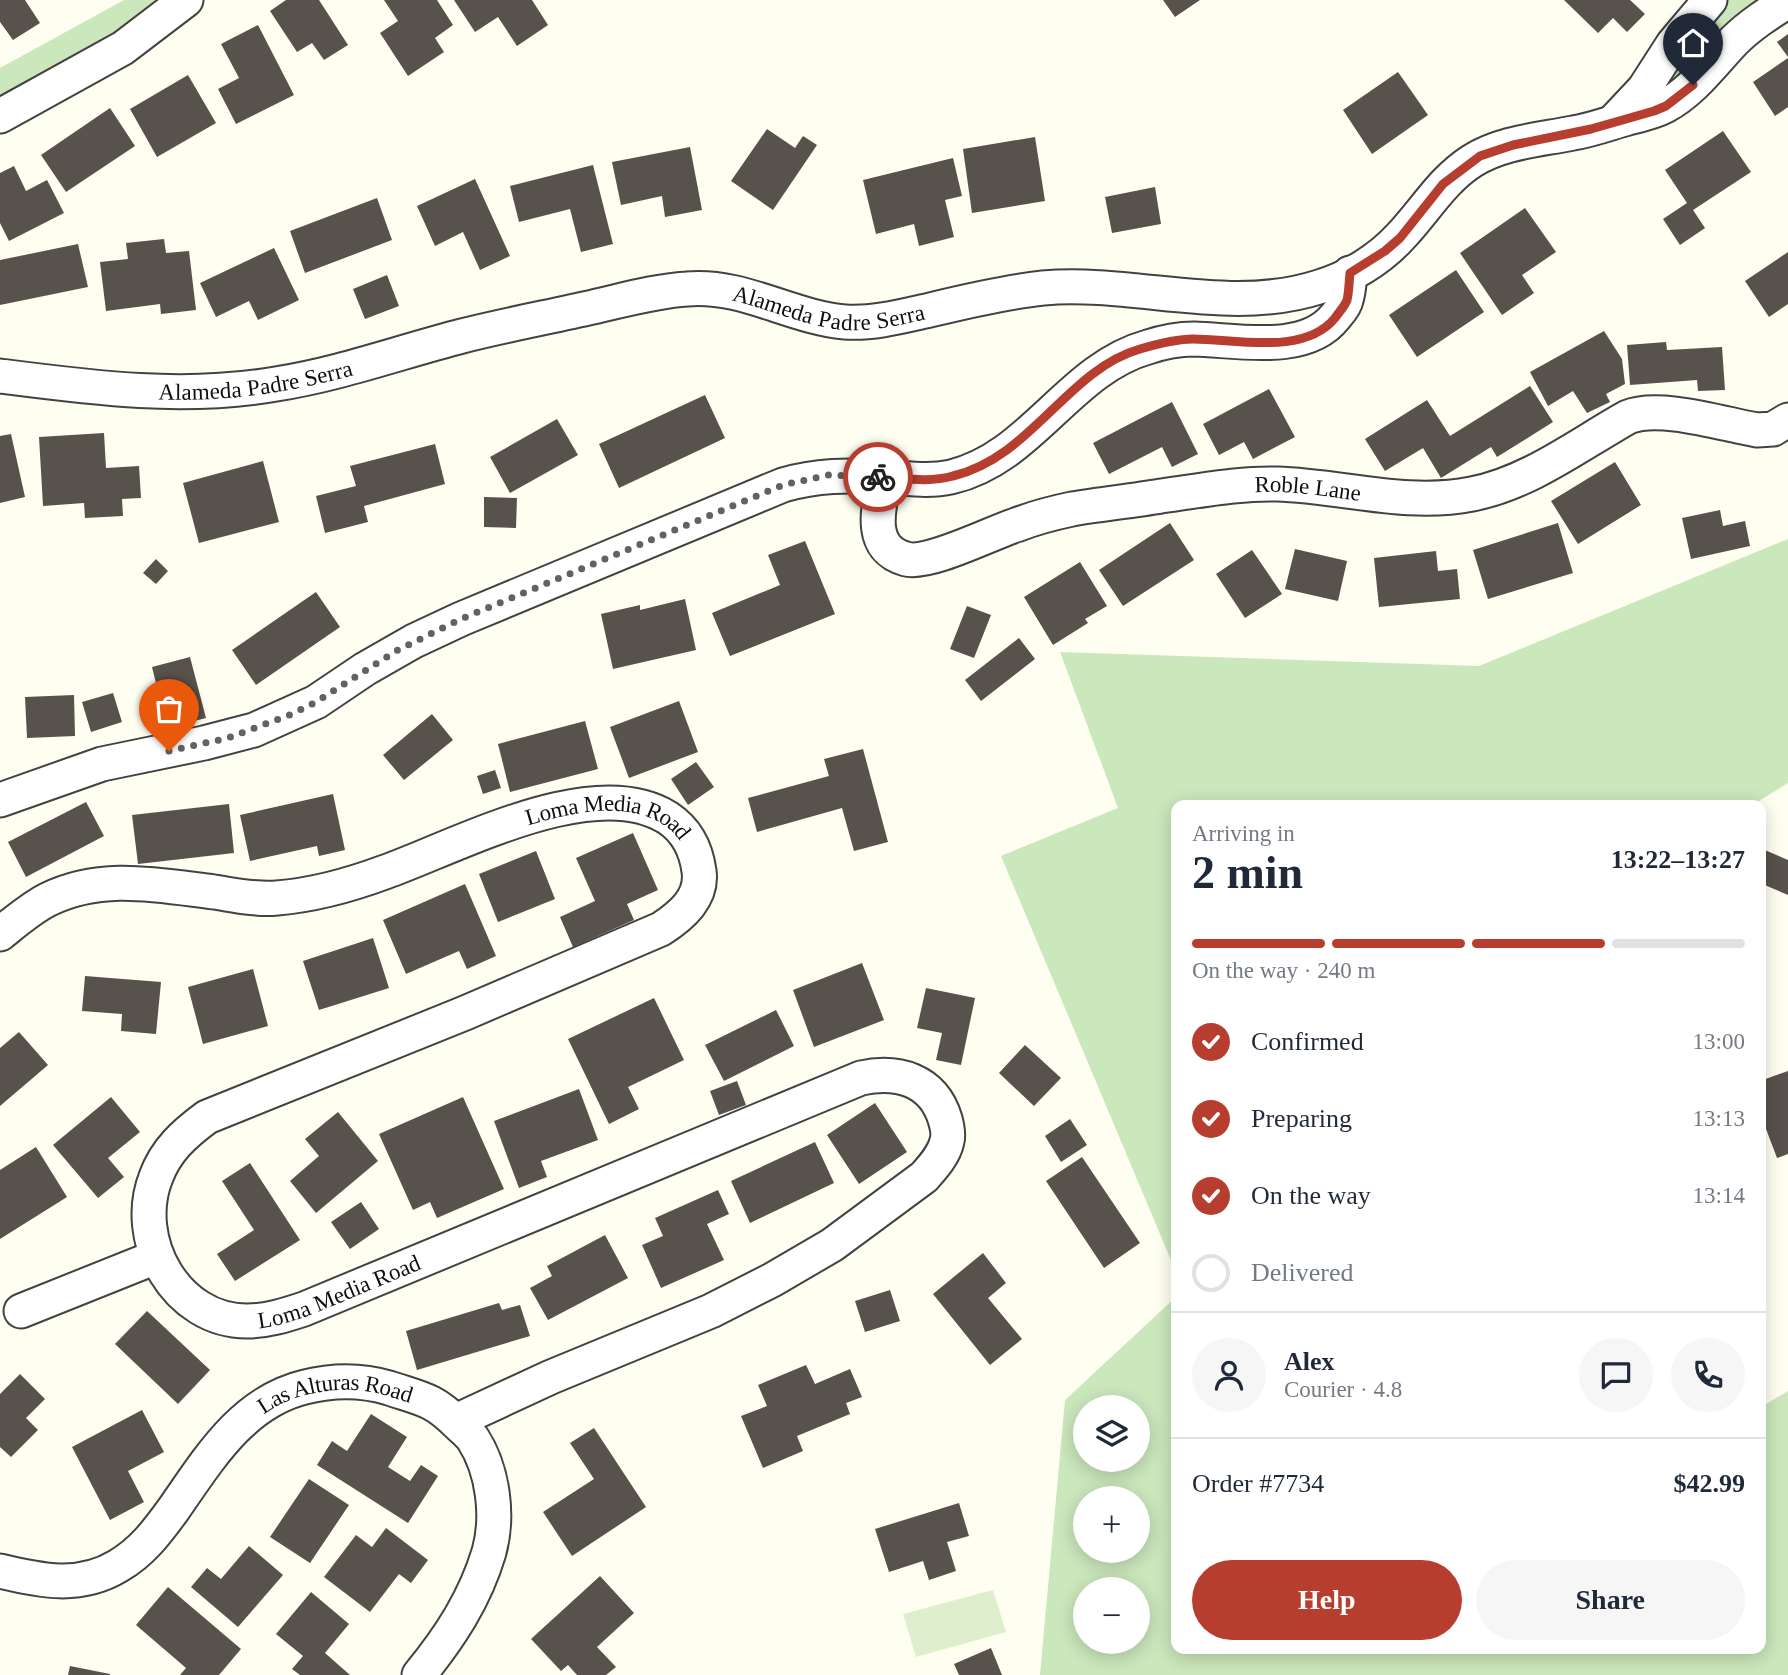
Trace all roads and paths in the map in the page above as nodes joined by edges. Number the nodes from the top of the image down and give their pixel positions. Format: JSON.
{"nodes":[{"id":1,"x":186,"y":0,"type":"edge"},
{"id":2,"x":1710,"y":0,"type":"edge"},
{"id":3,"x":1788,"y":1,"type":"edge"},
{"id":4,"x":0,"y":117,"type":"edge"},
{"id":5,"x":1613,"y":122,"type":"junction"},
{"id":6,"x":1350,"y":273,"type":"junction"},
{"id":7,"x":0,"y":376,"type":"edge"},
{"id":8,"x":1788,"y":420,"type":"edge"},
{"id":9,"x":885,"y":477,"type":"junction"},
{"id":10,"x":0,"y":800,"type":"edge"},
{"id":11,"x":0,"y":934,"type":"edge"},
{"id":12,"x":156,"y":1257,"type":"junction"},
{"id":13,"x":21,"y":1311,"type":"dead end"},
{"id":14,"x":456,"y":1421,"type":"junction"},
{"id":15,"x":0,"y":1571,"type":"edge"},
{"id":16,"x":419,"y":1675,"type":"edge"}],
"edges":[{"from":1,"to":4,"type":"street"},
{"from":2,"to":5,"type":"street"},
{"from":3,"to":5,"type":"street","name":"Alameda Padre Serra"},
{"from":5,"to":6,"type":"street","name":"Alameda Padre Serra"},
{"from":6,"to":7,"type":"street","name":"Alameda Padre Serra"},
{"from":6,"to":9,"type":"street"},
{"from":8,"to":9,"type":"street","name":"Roble Lane"},
{"from":9,"to":10,"type":"street"},
{"from":11,"to":12,"type":"street","name":"Loma Media Road"},
{"from":12,"to":13,"type":"street"},
{"from":12,"to":14,"type":"street","name":"Loma Media Road"},
{"from":14,"to":15,"type":"street","name":"Las Alturas Road"},
{"from":14,"to":16,"type":"street","name":"Las Alturas Road"}]}
